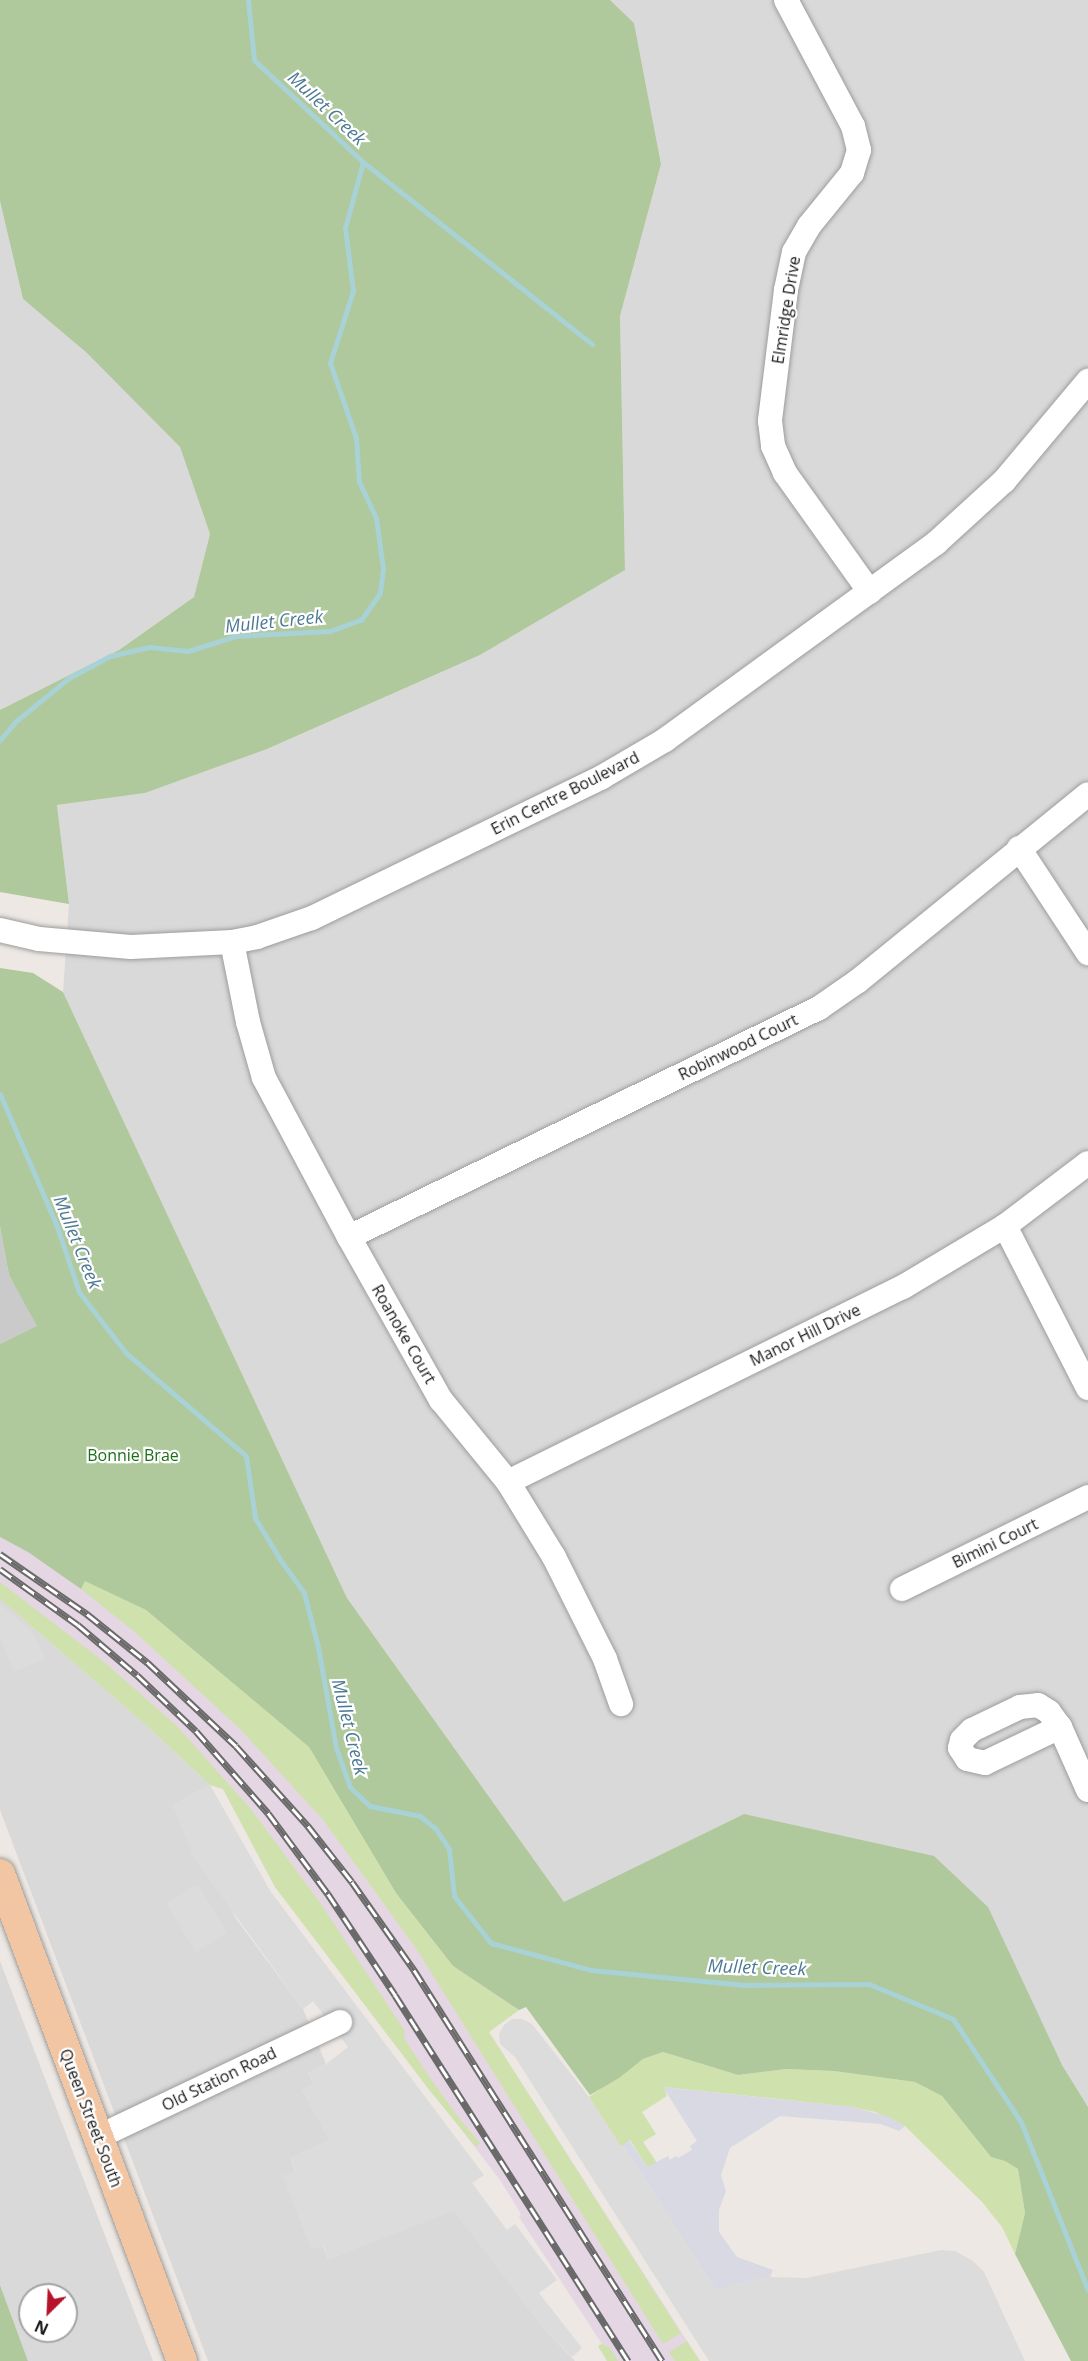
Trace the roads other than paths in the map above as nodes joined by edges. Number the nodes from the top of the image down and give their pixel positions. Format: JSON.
{"nodes":[{"id":1,"x":786,"y":0,"type":"edge"},
{"id":2,"x":1088,"y":381,"type":"edge"},
{"id":3,"x":870,"y":592,"type":"junction"},
{"id":4,"x":1088,"y":794,"type":"edge"},
{"id":5,"x":1019,"y":848,"type":"junction"},
{"id":6,"x":0,"y":930,"type":"edge"},
{"id":7,"x":232,"y":942,"type":"junction"},
{"id":8,"x":1088,"y":953,"type":"edge"},
{"id":9,"x":1088,"y":1163,"type":"edge"},
{"id":10,"x":1005,"y":1226,"type":"junction"},
{"id":11,"x":349,"y":1237,"type":"junction"},
{"id":12,"x":1088,"y":1388,"type":"edge"},
{"id":13,"x":508,"y":1482,"type":"junction"},
{"id":14,"x":1088,"y":1497,"type":"edge"},
{"id":15,"x":902,"y":1589,"type":"dead end"},
{"id":16,"x":621,"y":1704,"type":"dead end"},
{"id":17,"x":1060,"y":1728,"type":"dead end"},
{"id":18,"x":1088,"y":1790,"type":"edge"},
{"id":19,"x":0,"y":1874,"type":"edge"},
{"id":20,"x":340,"y":2022,"type":"dead end"},
{"id":21,"x":99,"y":2137,"type":"junction"},
{"id":22,"x":183,"y":2361,"type":"edge"}],
"edges":[{"from":1,"to":3,"type":"street","name":"Elmridge Drive"},
{"from":2,"to":3,"type":"street","name":"Erin Centre Boulevard"},
{"from":3,"to":7,"type":"street","name":"Erin Centre Boulevard"},
{"from":4,"to":5,"type":"street","name":"Robinwood Court"},
{"from":5,"to":8,"type":"street"},
{"from":5,"to":11,"type":"street","name":"Robinwood Court"},
{"from":6,"to":7,"type":"street","name":"Erin Centre Boulevard"},
{"from":7,"to":11,"type":"street","name":"Roanoke Court"},
{"from":9,"to":10,"type":"street","name":"Manor Hill Drive"},
{"from":10,"to":12,"type":"street"},
{"from":10,"to":13,"type":"street","name":"Manor Hill Drive"},
{"from":11,"to":13,"type":"street","name":"Roanoke Court"},
{"from":13,"to":16,"type":"street","name":"Roanoke Court"},
{"from":14,"to":15,"type":"street","name":"Bimini Court"},
{"from":17,"to":18,"type":"street"},
{"from":19,"to":21,"type":"main road","name":"Queen Street South"},
{"from":20,"to":21,"type":"street","name":"Old Station Road"},
{"from":21,"to":22,"type":"main road","name":"Queen Street South"}]}
